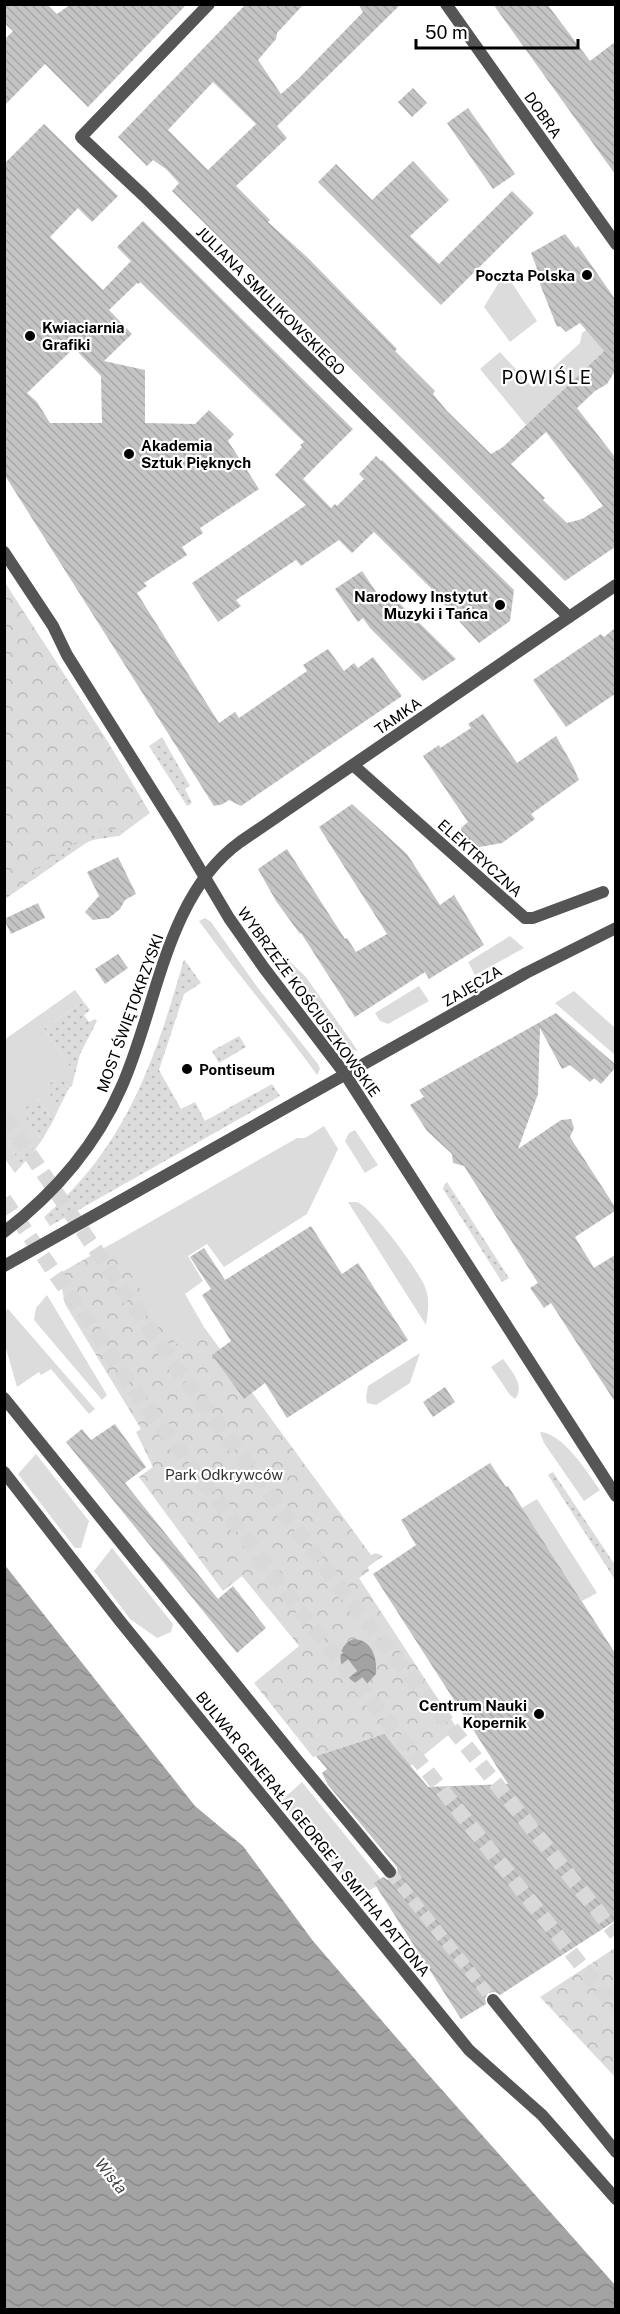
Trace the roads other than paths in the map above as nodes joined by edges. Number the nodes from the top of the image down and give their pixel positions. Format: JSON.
{"nodes":[{"id":1,"x":209,"y":4,"type":"edge"},
{"id":2,"x":446,"y":4,"type":"edge"},
{"id":3,"x":615,"y":244,"type":"edge"},
{"id":4,"x":4,"y":552,"type":"edge"},
{"id":5,"x":615,"y":585,"type":"edge"},
{"id":6,"x":569,"y":617,"type":"junction"},
{"id":7,"x":353,"y":765,"type":"junction"},
{"id":8,"x":204,"y":878,"type":"junction"},
{"id":9,"x":603,"y":891,"type":"dead end"},
{"id":10,"x":615,"y":928,"type":"edge"},
{"id":11,"x":345,"y":1074,"type":"junction"},
{"id":12,"x":4,"y":1232,"type":"edge"},
{"id":13,"x":7,"y":1265,"type":"edge"},
{"id":14,"x":4,"y":1398,"type":"edge"},
{"id":15,"x":4,"y":1472,"type":"edge"},
{"id":16,"x":615,"y":1496,"type":"edge"},
{"id":17,"x":390,"y":1872,"type":"tunnel mouth"},
{"id":18,"x":493,"y":2000,"type":"tunnel mouth"},
{"id":19,"x":615,"y":2152,"type":"edge"},
{"id":20,"x":615,"y":2199,"type":"edge"}],
"edges":[{"from":1,"to":6,"type":"street","name":"JULIANA SMULIKOWSKIEGO"},
{"from":2,"to":3,"type":"street","name":"DOBRA"},
{"from":4,"to":8,"type":"street","name":"WYBRZEŻE KOŚCIUSZKOWSKIE"},
{"from":5,"to":6,"type":"street","name":"TAMKA"},
{"from":6,"to":7,"type":"street","name":"TAMKA"},
{"from":7,"to":8,"type":"street","name":"TAMKA"},
{"from":7,"to":9,"type":"street","name":"ELEKTRYCZNA"},
{"from":8,"to":11,"type":"street","name":"WYBRZEŻE KOŚCIUSZKOWSKIE"},
{"from":8,"to":12,"type":"street","name":"MOST ŚWIĘTOKRZYSKI"},
{"from":10,"to":11,"type":"street","name":"ZAJĘCZA"},
{"from":11,"to":13,"type":"street"},
{"from":11,"to":16,"type":"street","name":"WYBRZEŻE KOŚCIUSZKOWSKIE"},
{"from":14,"to":17,"type":"street"},
{"from":15,"to":20,"type":"street","name":"BULWAR GENERAŁA GEORGE'A SMITHA PATTONA"},
{"from":18,"to":19,"type":"street"}]}
